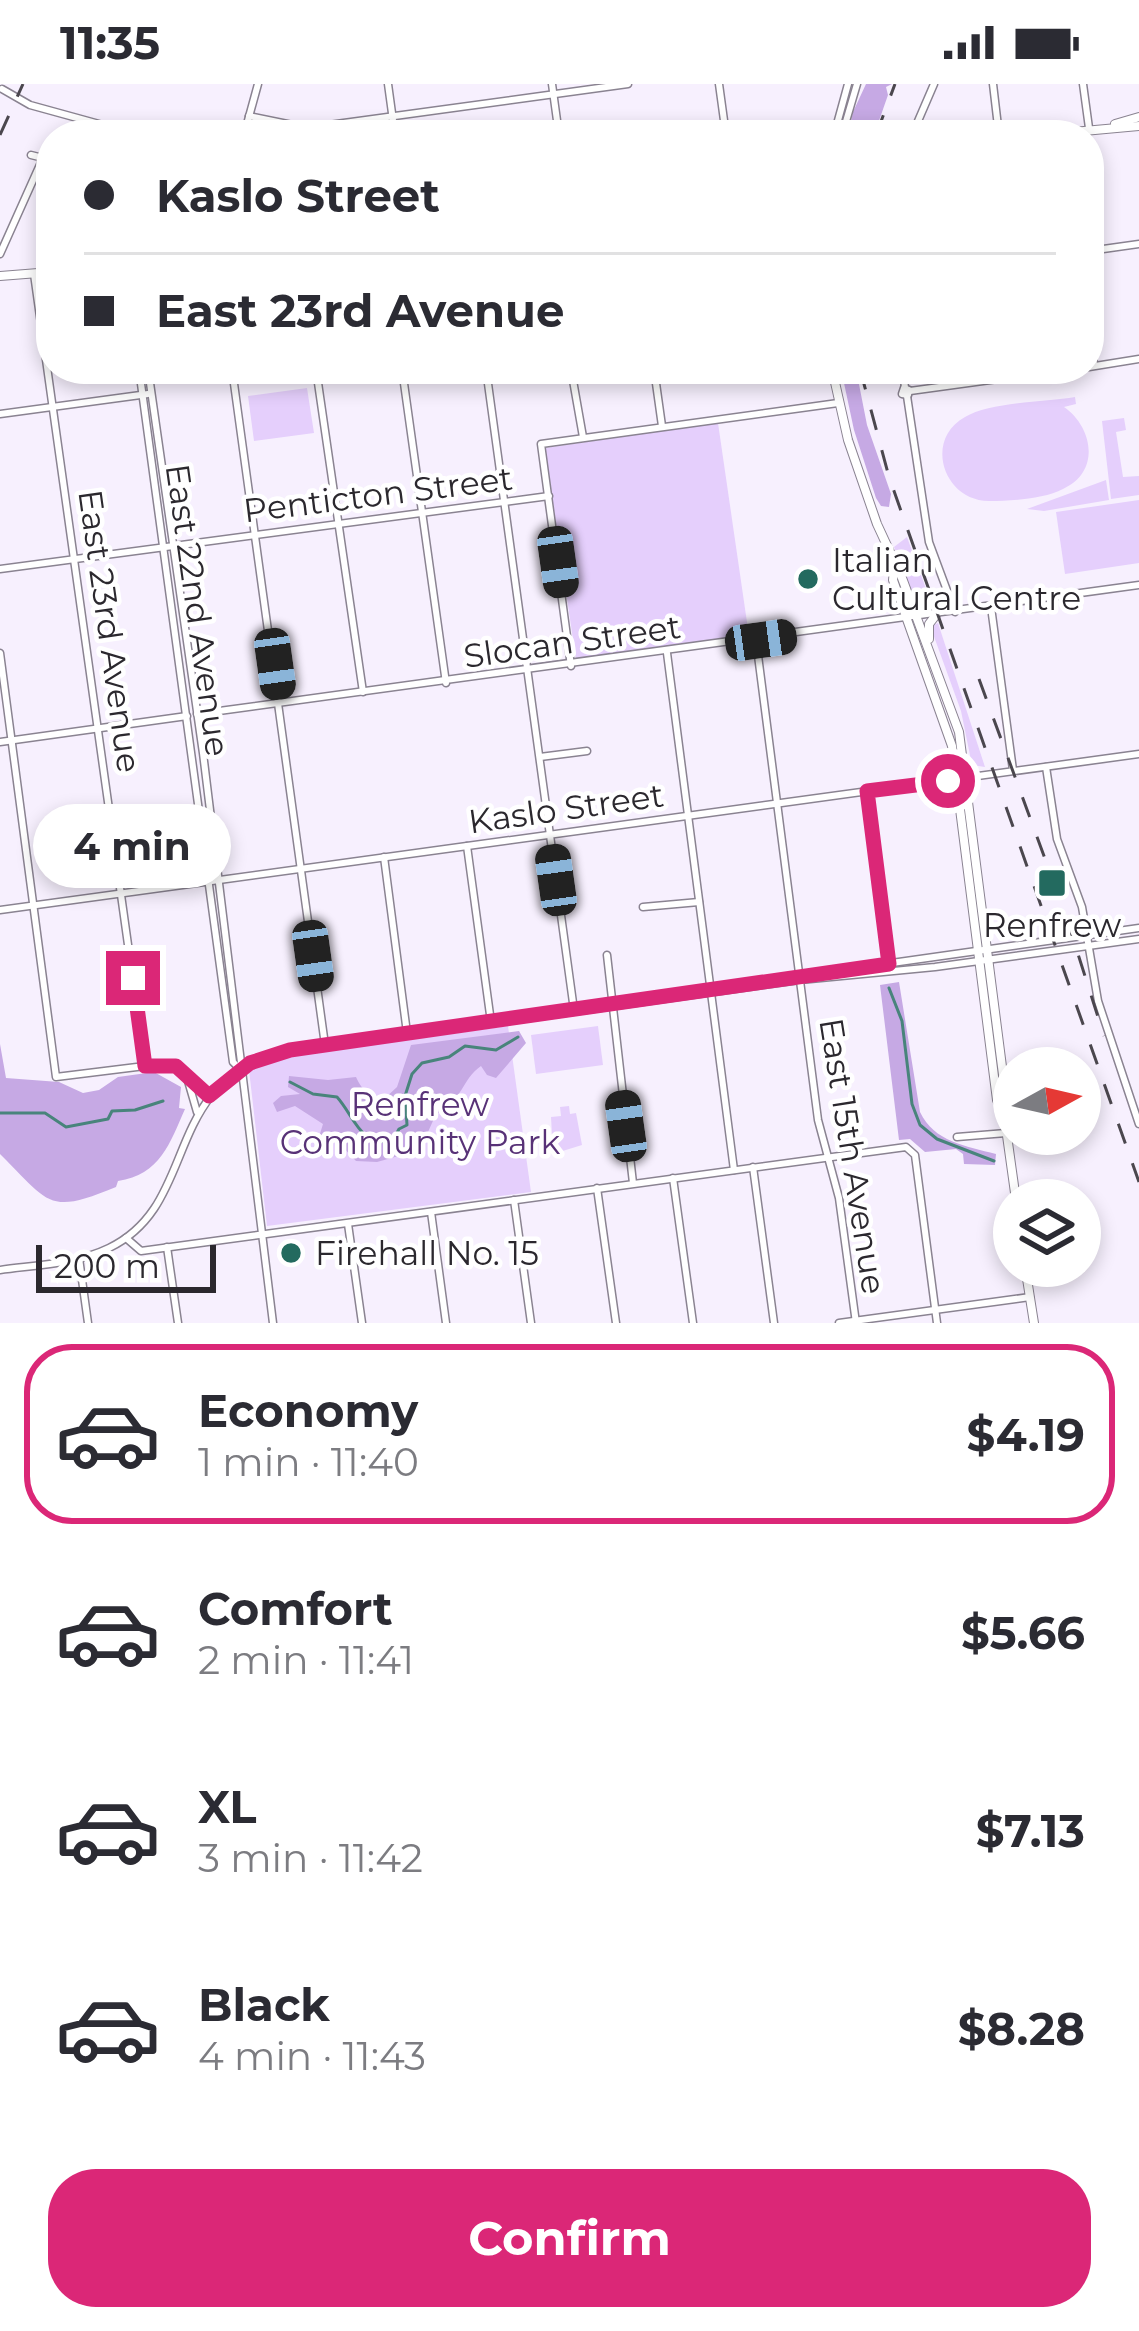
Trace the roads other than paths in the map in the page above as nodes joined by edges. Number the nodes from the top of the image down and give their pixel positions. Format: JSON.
{"nodes":[{"id":1,"x":256,"y":84,"type":"edge"},
{"id":2,"x":388,"y":84,"type":"edge"},
{"id":3,"x":552,"y":84,"type":"edge"},
{"id":4,"x":628,"y":84,"type":"edge"},
{"id":5,"x":719,"y":84,"type":"edge"},
{"id":6,"x":848,"y":84,"type":"edge"},
{"id":7,"x":857,"y":84,"type":"edge"},
{"id":8,"x":934,"y":84,"type":"edge"},
{"id":9,"x":993,"y":84,"type":"edge"},
{"id":10,"x":1083,"y":84,"type":"edge"},
{"id":11,"x":2,"y":88,"type":"edge"},
{"id":12,"x":553,"y":94,"type":"junction"},
{"id":13,"x":393,"y":115,"type":"junction"},
{"id":14,"x":250,"y":116,"type":"junction"},
{"id":15,"x":84,"y":120,"type":"edge"},
{"id":16,"x":249,"y":120,"type":"edge"},
{"id":17,"x":269,"y":120,"type":"edge"},
{"id":18,"x":360,"y":120,"type":"edge"},
{"id":19,"x":394,"y":120,"type":"edge"},
{"id":20,"x":557,"y":120,"type":"edge"},
{"id":21,"x":723,"y":120,"type":"edge"},
{"id":22,"x":841,"y":120,"type":"edge"},
{"id":23,"x":844,"y":120,"type":"edge"},
{"id":24,"x":918,"y":120,"type":"edge"},
{"id":25,"x":997,"y":120,"type":"edge"},
{"id":26,"x":1088,"y":120,"type":"edge"},
{"id":27,"x":1139,"y":121,"type":"edge"},
{"id":28,"x":1104,"y":126,"type":"edge"},
{"id":29,"x":31,"y":155,"type":"dead end"},
{"id":30,"x":36,"y":156,"type":"edge"},
{"id":31,"x":36,"y":181,"type":"edge"},
{"id":32,"x":1139,"y":244,"type":"edge"},
{"id":33,"x":1104,"y":249,"type":"edge"},
{"id":34,"x":0,"y":254,"type":"edge"},
{"id":35,"x":34,"y":274,"type":"joint"},
{"id":36,"x":3,"y":278,"type":"edge"},
{"id":37,"x":36,"y":287,"type":"edge"},
{"id":38,"x":1139,"y":359,"type":"edge"},
{"id":39,"x":1104,"y":364,"type":"edge"},
{"id":40,"x":51,"y":384,"type":"edge"},
{"id":41,"x":145,"y":384,"type":"edge"},
{"id":42,"x":234,"y":384,"type":"edge"},
{"id":43,"x":318,"y":384,"type":"edge"},
{"id":44,"x":404,"y":384,"type":"edge"},
{"id":45,"x":488,"y":384,"type":"edge"},
{"id":46,"x":574,"y":384,"type":"edge"},
{"id":47,"x":656,"y":384,"type":"edge"},
{"id":48,"x":835,"y":384,"type":"edge"},
{"id":49,"x":906,"y":384,"type":"edge"},
{"id":50,"x":965,"y":384,"type":"edge"},
{"id":51,"x":907,"y":392,"type":"junction"},
{"id":52,"x":147,"y":394,"type":"junction"},
{"id":53,"x":838,"y":403,"type":"junction"},
{"id":54,"x":55,"y":407,"type":"junction"},
{"id":55,"x":0,"y":414,"type":"edge"},
{"id":56,"x":662,"y":426,"type":"junction"},
{"id":57,"x":583,"y":437,"type":"junction"},
{"id":58,"x":549,"y":496,"type":"junction"},
{"id":59,"x":506,"y":502,"type":"junction"},
{"id":60,"x":423,"y":512,"type":"junction"},
{"id":61,"x":340,"y":524,"type":"junction"},
{"id":62,"x":257,"y":534,"type":"junction"},
{"id":63,"x":169,"y":546,"type":"junction"},
{"id":64,"x":76,"y":559,"type":"junction"},
{"id":65,"x":0,"y":569,"type":"edge"},
{"id":66,"x":1139,"y":585,"type":"edge"},
{"id":67,"x":991,"y":607,"type":"junction"},
{"id":68,"x":956,"y":612,"type":"junction"},
{"id":69,"x":936,"y":615,"type":"junction"},
{"id":70,"x":912,"y":618,"type":"junction"},
{"id":71,"x":756,"y":640,"type":"junction"},
{"id":72,"x":0,"y":652,"type":"edge"},
{"id":73,"x":667,"y":652,"type":"junction"},
{"id":74,"x":933,"y":658,"type":"junction"},
{"id":75,"x":572,"y":666,"type":"junction"},
{"id":76,"x":530,"y":671,"type":"junction"},
{"id":77,"x":446,"y":683,"type":"junction"},
{"id":78,"x":363,"y":693,"type":"junction"},
{"id":79,"x":280,"y":704,"type":"junction"},
{"id":80,"x":192,"y":715,"type":"junction"},
{"id":81,"x":100,"y":728,"type":"junction"},
{"id":82,"x":12,"y":740,"type":"junction"},
{"id":83,"x":0,"y":742,"type":"edge"},
{"id":84,"x":587,"y":751,"type":"dead end"},
{"id":85,"x":1139,"y":754,"type":"edge"},
{"id":86,"x":541,"y":757,"type":"junction"},
{"id":87,"x":1046,"y":767,"type":"junction"},
{"id":88,"x":1014,"y":771,"type":"junction"},
{"id":89,"x":961,"y":779,"type":"junction"},
{"id":90,"x":867,"y":791,"type":"junction"},
{"id":91,"x":777,"y":803,"type":"junction"},
{"id":92,"x":688,"y":816,"type":"junction"},
{"id":93,"x":550,"y":834,"type":"junction"},
{"id":94,"x":466,"y":846,"type":"junction"},
{"id":95,"x":384,"y":857,"type":"junction"},
{"id":96,"x":301,"y":868,"type":"junction"},
{"id":97,"x":214,"y":879,"type":"junction"},
{"id":98,"x":121,"y":894,"type":"junction"},
{"id":99,"x":699,"y":902,"type":"junction"},
{"id":100,"x":33,"y":905,"type":"junction"},
{"id":101,"x":643,"y":907,"type":"dead end"},
{"id":102,"x":0,"y":910,"type":"edge"},
{"id":103,"x":1139,"y":928,"type":"edge"},
{"id":104,"x":1139,"y":939,"type":"edge"},
{"id":105,"x":1086,"y":942,"type":"junction"},
{"id":106,"x":607,"y":956,"type":"dead end"},
{"id":107,"x":984,"y":956,"type":"junction"},
{"id":108,"x":890,"y":968,"type":"junction"},
{"id":109,"x":800,"y":980,"type":"junction"},
{"id":110,"x":710,"y":992,"type":"junction"},
{"id":111,"x":611,"y":1005,"type":"junction"},
{"id":112,"x":574,"y":1010,"type":"junction"},
{"id":113,"x":491,"y":1022,"type":"junction"},
{"id":114,"x":407,"y":1034,"type":"junction"},
{"id":115,"x":325,"y":1045,"type":"junction"},
{"id":116,"x":999,"y":1047,"type":"edge"},
{"id":117,"x":145,"y":1066,"type":"junction"},
{"id":118,"x":239,"y":1069,"type":"junction"},
{"id":119,"x":188,"y":1081,"type":"junction"},
{"id":120,"x":209,"y":1096,"type":"junction"},
{"id":121,"x":197,"y":1112,"type":"junction"},
{"id":122,"x":1139,"y":1124,"type":"edge"},
{"id":123,"x":993,"y":1134,"type":"edge"},
{"id":124,"x":957,"y":1137,"type":"dead end"},
{"id":125,"x":829,"y":1157,"type":"junction"},
{"id":126,"x":753,"y":1167,"type":"junction"},
{"id":127,"x":734,"y":1170,"type":"junction"},
{"id":128,"x":673,"y":1178,"type":"junction"},
{"id":129,"x":633,"y":1183,"type":"junction"},
{"id":130,"x":597,"y":1188,"type":"junction"},
{"id":131,"x":514,"y":1200,"type":"junction"},
{"id":132,"x":431,"y":1212,"type":"junction"},
{"id":133,"x":348,"y":1224,"type":"junction"},
{"id":134,"x":261,"y":1235,"type":"junction"},
{"id":135,"x":125,"y":1238,"type":"junction"},
{"id":136,"x":167,"y":1247,"type":"junction"},
{"id":137,"x":80,"y":1258,"type":"junction"},
{"id":138,"x":0,"y":1270,"type":"edge"},
{"id":139,"x":1028,"y":1287,"type":"edge"},
{"id":140,"x":1030,"y":1297,"type":"junction"},
{"id":141,"x":936,"y":1309,"type":"junction"},
{"id":142,"x":856,"y":1322,"type":"edge"},
{"id":143,"x":88,"y":1323,"type":"edge"},
{"id":144,"x":178,"y":1323,"type":"edge"},
{"id":145,"x":273,"y":1323,"type":"edge"},
{"id":146,"x":362,"y":1323,"type":"edge"},
{"id":147,"x":446,"y":1323,"type":"edge"},
{"id":148,"x":531,"y":1323,"type":"edge"},
{"id":149,"x":616,"y":1323,"type":"edge"},
{"id":150,"x":693,"y":1323,"type":"edge"},
{"id":151,"x":774,"y":1323,"type":"edge"},
{"id":152,"x":839,"y":1323,"type":"edge"},
{"id":153,"x":937,"y":1323,"type":"edge"},
{"id":154,"x":1034,"y":1323,"type":"edge"}],
"edges":[{"from":1,"to":14,"type":"street"},
{"from":2,"to":13,"type":"street"},
{"from":3,"to":12,"type":"street"},
{"from":4,"to":12,"type":"street"},
{"from":5,"to":21,"type":"street"},
{"from":6,"to":22,"type":"street"},
{"from":7,"to":23,"type":"street"},
{"from":8,"to":24,"type":"street"},
{"from":9,"to":25,"type":"street"},
{"from":10,"to":26,"type":"street"},
{"from":11,"to":15,"type":"street"},
{"from":12,"to":13,"type":"street"},
{"from":12,"to":20,"type":"street"},
{"from":13,"to":18,"type":"street"},
{"from":13,"to":19,"type":"street"},
{"from":14,"to":16,"type":"street"},
{"from":14,"to":17,"type":"street"},
{"from":27,"to":28,"type":"main road"},
{"from":29,"to":30,"type":"street"},
{"from":31,"to":34,"type":"street"},
{"from":32,"to":33,"type":"street"},
{"from":35,"to":36,"type":"main road"},
{"from":35,"to":37,"type":"street","name":"East 23rd Avenue"},
{"from":38,"to":39,"type":"street"},
{"from":40,"to":54,"type":"street","name":"East 23rd Avenue"},
{"from":41,"to":52,"type":"street","name":"East 22nd Avenue"},
{"from":42,"to":62,"type":"street"},
{"from":43,"to":61,"type":"street"},
{"from":44,"to":60,"type":"street"},
{"from":45,"to":59,"type":"street"},
{"from":46,"to":57,"type":"street"},
{"from":47,"to":56,"type":"street"},
{"from":48,"to":53,"type":"main road"},
{"from":49,"to":51,"type":"street"},
{"from":50,"to":51,"type":"street"},
{"from":51,"to":68,"type":"street"},
{"from":52,"to":54,"type":"street"},
{"from":52,"to":63,"type":"street","name":"East 22nd Avenue"},
{"from":53,"to":56,"type":"street","name":"Penticton Street"},
{"from":53,"to":70,"type":"main road"},
{"from":54,"to":55,"type":"street"},
{"from":54,"to":64,"type":"street","name":"East 23rd Avenue"},
{"from":56,"to":57,"type":"street","name":"Penticton Street"},
{"from":57,"to":58,"type":"street","name":"Penticton Street"},
{"from":58,"to":59,"type":"street","name":"Penticton Street"},
{"from":58,"to":75,"type":"street"},
{"from":59,"to":60,"type":"street","name":"Penticton Street"},
{"from":59,"to":76,"type":"street"},
{"from":60,"to":61,"type":"street","name":"Penticton Street"},
{"from":60,"to":77,"type":"street"},
{"from":61,"to":62,"type":"street","name":"Penticton Street"},
{"from":61,"to":78,"type":"street"},
{"from":62,"to":63,"type":"street","name":"Penticton Street"},
{"from":62,"to":79,"type":"street"},
{"from":63,"to":64,"type":"street","name":"Penticton Street"},
{"from":63,"to":80,"type":"street","name":"East 22nd Avenue"},
{"from":64,"to":65,"type":"street","name":"Penticton Street"},
{"from":64,"to":81,"type":"street","name":"East 23rd Avenue"},
{"from":66,"to":67,"type":"street","name":"Slocan Street"},
{"from":67,"to":68,"type":"street","name":"Slocan Street"},
{"from":67,"to":88,"type":"street"},
{"from":68,"to":69,"type":"street","name":"Slocan Street"},
{"from":69,"to":70,"type":"street","name":"Slocan Street"},
{"from":69,"to":74,"type":"main road"},
{"from":70,"to":71,"type":"street","name":"Slocan Street"},
{"from":70,"to":74,"type":"main road"},
{"from":70,"to":89,"type":"main road"},
{"from":71,"to":73,"type":"street","name":"Slocan Street"},
{"from":71,"to":91,"type":"street","name":"East 15th Avenue"},
{"from":72,"to":82,"type":"street"},
{"from":73,"to":75,"type":"street","name":"Slocan Street"},
{"from":73,"to":92,"type":"street"},
{"from":74,"to":89,"type":"main road"},
{"from":75,"to":76,"type":"street","name":"Slocan Street"},
{"from":76,"to":77,"type":"street","name":"Slocan Street"},
{"from":76,"to":86,"type":"street"},
{"from":77,"to":78,"type":"street","name":"Slocan Street"},
{"from":78,"to":79,"type":"street","name":"Slocan Street"},
{"from":79,"to":80,"type":"street","name":"Slocan Street"},
{"from":79,"to":96,"type":"street"},
{"from":80,"to":81,"type":"street","name":"Slocan Street"},
{"from":80,"to":97,"type":"street","name":"East 22nd Avenue"},
{"from":81,"to":82,"type":"street","name":"Slocan Street"},
{"from":81,"to":98,"type":"street","name":"East 23rd Avenue"},
{"from":82,"to":83,"type":"street","name":"Slocan Street"},
{"from":82,"to":100,"type":"street"},
{"from":84,"to":86,"type":"street"},
{"from":85,"to":87,"type":"street","name":"Kaslo Street"},
{"from":86,"to":93,"type":"street"},
{"from":87,"to":88,"type":"street","name":"Kaslo Street"},
{"from":87,"to":105,"type":"street"},
{"from":88,"to":89,"type":"street","name":"Kaslo Street"},
{"from":89,"to":90,"type":"street","name":"Kaslo Street"},
{"from":89,"to":107,"type":"main road"},
{"from":90,"to":91,"type":"street","name":"Kaslo Street"},
{"from":90,"to":108,"type":"street"},
{"from":91,"to":92,"type":"street","name":"Kaslo Street"},
{"from":91,"to":109,"type":"street","name":"East 15th Avenue"},
{"from":92,"to":93,"type":"street","name":"Kaslo Street"},
{"from":92,"to":99,"type":"street"},
{"from":93,"to":94,"type":"street","name":"Kaslo Street"},
{"from":93,"to":112,"type":"street"},
{"from":94,"to":95,"type":"street","name":"Kaslo Street"},
{"from":94,"to":113,"type":"street"},
{"from":95,"to":96,"type":"street","name":"Kaslo Street"},
{"from":95,"to":114,"type":"street"},
{"from":96,"to":97,"type":"street","name":"Kaslo Street"},
{"from":96,"to":115,"type":"street"},
{"from":97,"to":98,"type":"street","name":"Kaslo Street"},
{"from":97,"to":118,"type":"street","name":"East 22nd Avenue"},
{"from":98,"to":100,"type":"street","name":"Kaslo Street"},
{"from":98,"to":117,"type":"street","name":"East 23rd Avenue"},
{"from":99,"to":101,"type":"street"},
{"from":99,"to":110,"type":"street"},
{"from":100,"to":102,"type":"street","name":"Kaslo Street"},
{"from":100,"to":117,"type":"street"},
{"from":103,"to":105,"type":"street"},
{"from":104,"to":105,"type":"street"},
{"from":105,"to":107,"type":"street"},
{"from":105,"to":122,"type":"street"},
{"from":106,"to":111,"type":"street"},
{"from":107,"to":108,"type":"street"},
{"from":107,"to":116,"type":"main road"},
{"from":108,"to":109,"type":"street"},
{"from":109,"to":110,"type":"street"},
{"from":109,"to":125,"type":"street","name":"East 15th Avenue"},
{"from":110,"to":111,"type":"street"},
{"from":110,"to":127,"type":"street"},
{"from":111,"to":112,"type":"street"},
{"from":111,"to":129,"type":"street"},
{"from":112,"to":113,"type":"street"},
{"from":113,"to":114,"type":"street"},
{"from":114,"to":115,"type":"street"},
{"from":115,"to":118,"type":"street"},
{"from":117,"to":119,"type":"street"},
{"from":118,"to":120,"type":"street"},
{"from":118,"to":134,"type":"street","name":"East 22nd Avenue"},
{"from":119,"to":120,"type":"street"},
{"from":119,"to":121,"type":"street"},
{"from":120,"to":121,"type":"street"},
{"from":121,"to":135,"type":"street"},
{"from":123,"to":124,"type":"street"},
{"from":125,"to":126,"type":"street"},
{"from":125,"to":141,"type":"street"},
{"from":125,"to":142,"type":"street","name":"East 15th Avenue"},
{"from":126,"to":127,"type":"street"},
{"from":126,"to":151,"type":"street"},
{"from":127,"to":128,"type":"street"},
{"from":128,"to":129,"type":"street"},
{"from":128,"to":150,"type":"street"},
{"from":129,"to":130,"type":"street"},
{"from":130,"to":131,"type":"street"},
{"from":130,"to":149,"type":"street"},
{"from":131,"to":132,"type":"street"},
{"from":131,"to":148,"type":"street"},
{"from":132,"to":133,"type":"street"},
{"from":132,"to":147,"type":"street"},
{"from":133,"to":134,"type":"street"},
{"from":133,"to":146,"type":"street"},
{"from":134,"to":136,"type":"street"},
{"from":134,"to":145,"type":"street","name":"East 22nd Avenue"},
{"from":135,"to":136,"type":"street"},
{"from":135,"to":137,"type":"street"},
{"from":136,"to":144,"type":"street"},
{"from":137,"to":138,"type":"street"},
{"from":137,"to":143,"type":"street"},
{"from":139,"to":140,"type":"main road"},
{"from":140,"to":141,"type":"street"},
{"from":140,"to":154,"type":"main road"},
{"from":141,"to":142,"type":"street"},
{"from":141,"to":153,"type":"street"},
{"from":142,"to":152,"type":"street"}]}
